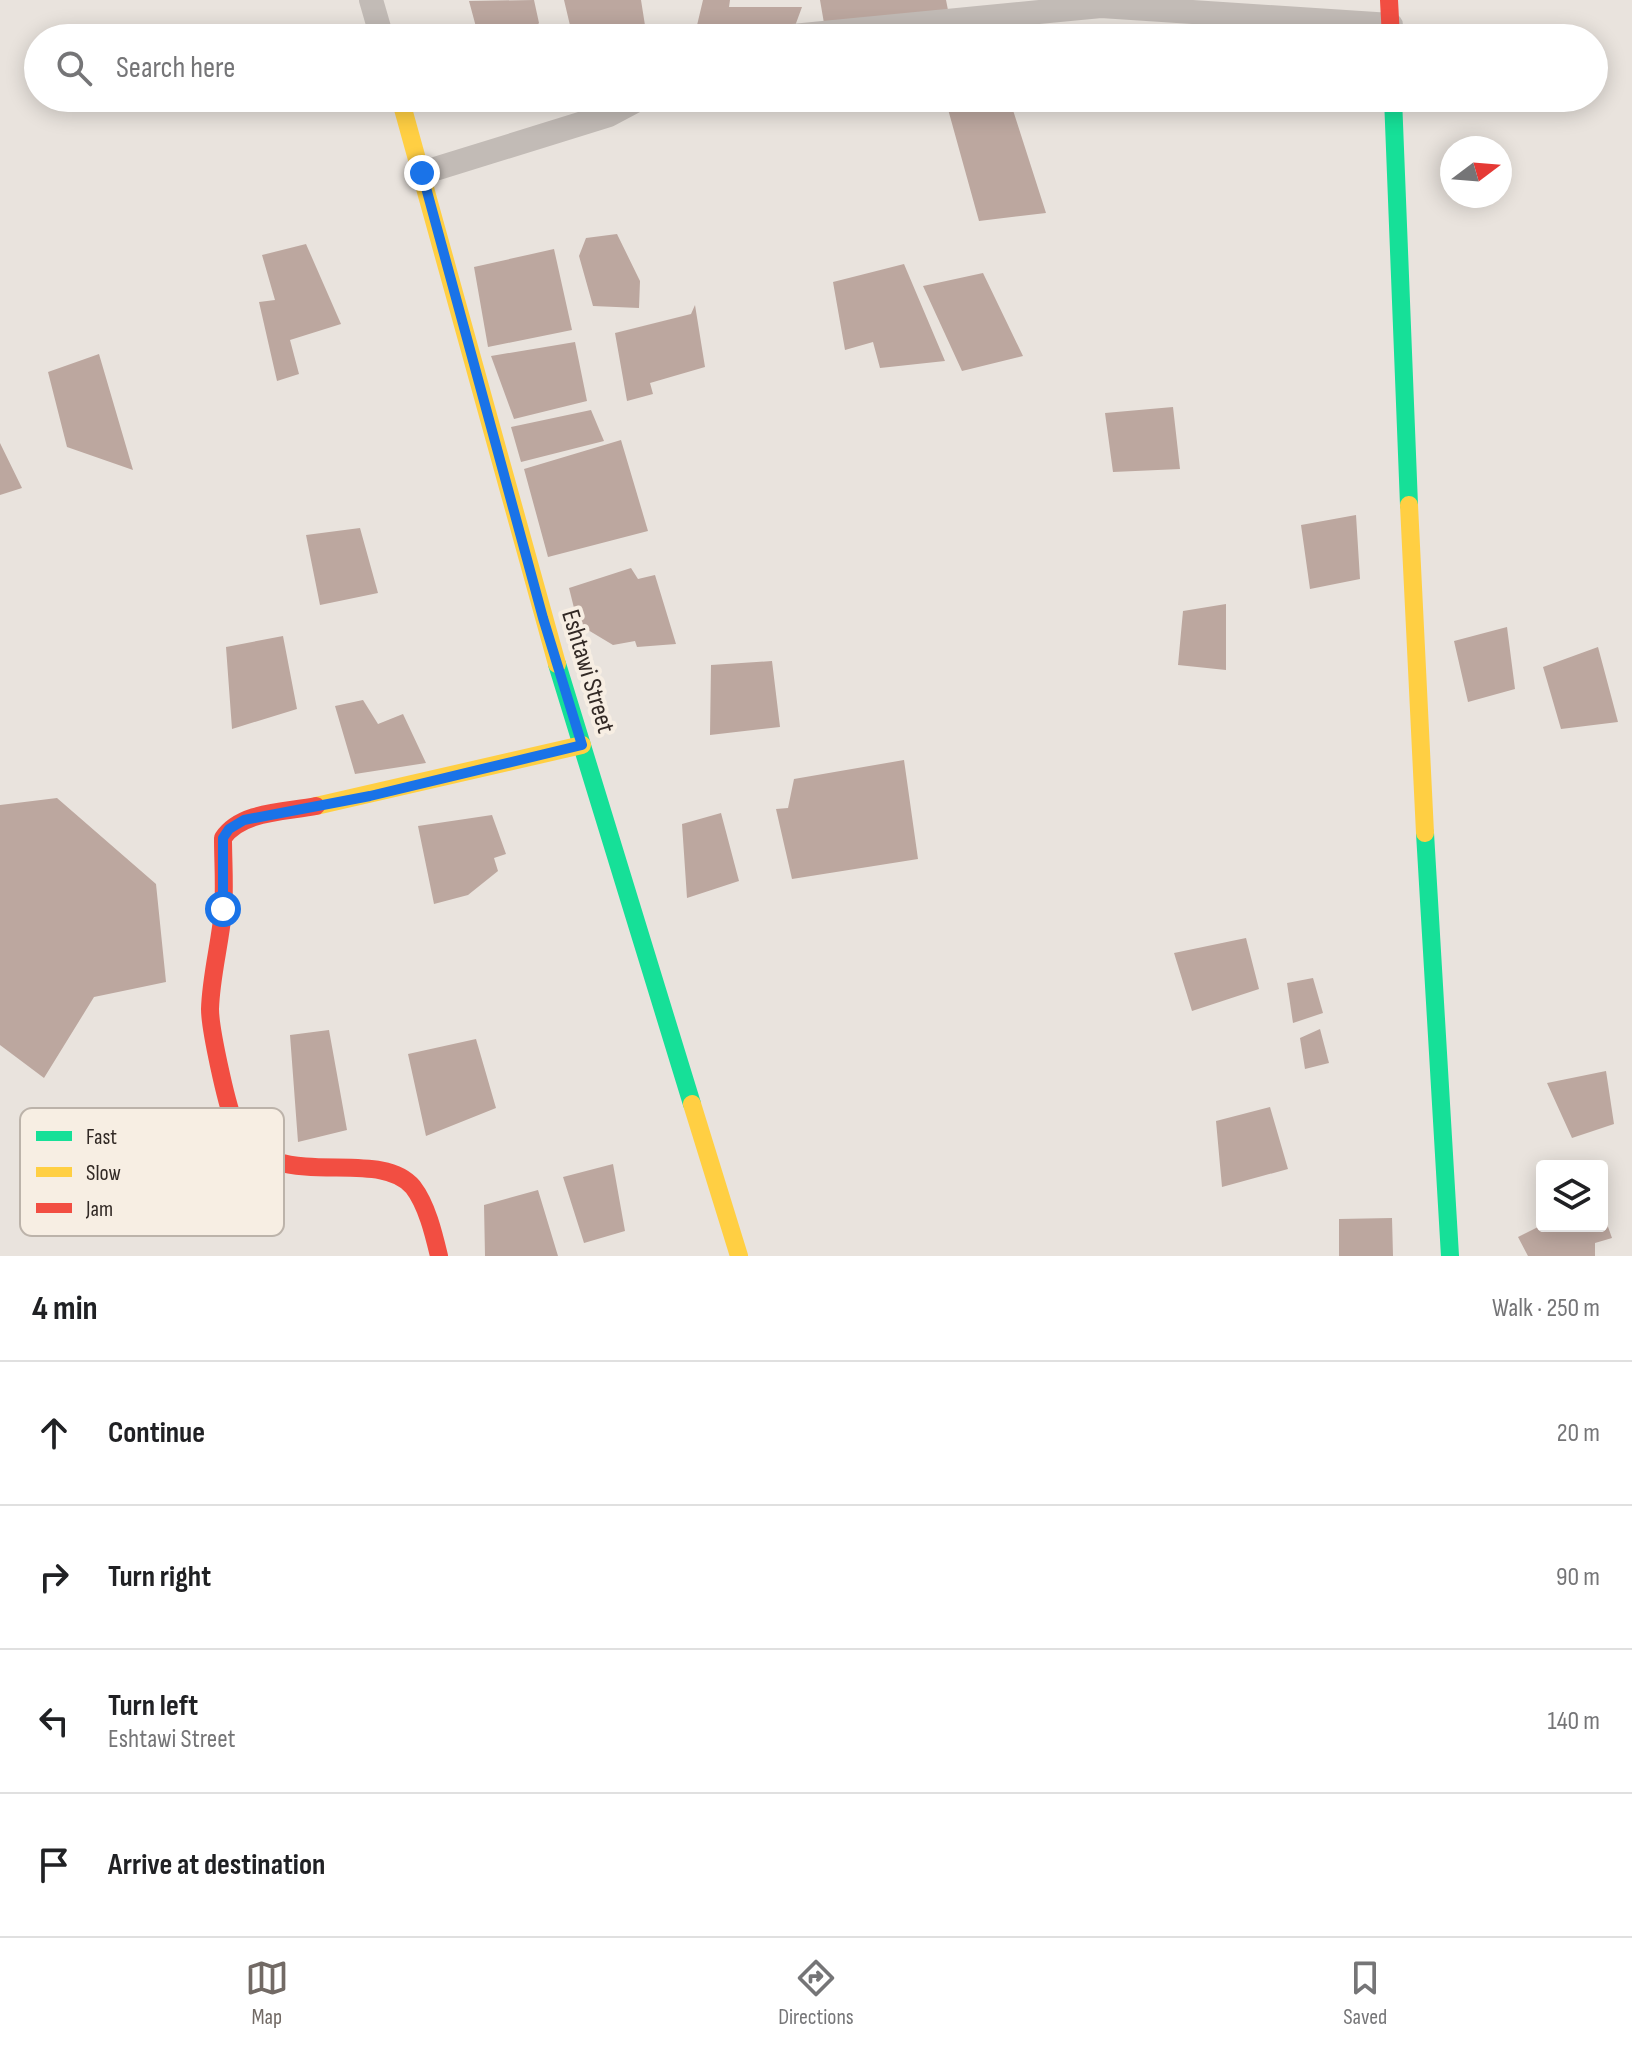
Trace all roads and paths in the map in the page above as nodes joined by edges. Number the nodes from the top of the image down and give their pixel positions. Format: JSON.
{"nodes":[{"id":1,"x":371,"y":0,"type":"edge"},
{"id":2,"x":1389,"y":0,"type":"edge"},
{"id":3,"x":378,"y":24,"type":"edge"},
{"id":4,"x":916,"y":24,"type":"edge"},
{"id":5,"x":1310,"y":24,"type":"edge"},
{"id":6,"x":1391,"y":24,"type":"edge"},
{"id":7,"x":404,"y":112,"type":"edge"},
{"id":8,"x":615,"y":112,"type":"edge"},
{"id":9,"x":1394,"y":112,"type":"edge"},
{"id":10,"x":422,"y":173,"type":"junction"},
{"id":11,"x":582,"y":745,"type":"junction"},
{"id":12,"x":231,"y":1108,"type":"edge"},
{"id":13,"x":284,"y":1162,"type":"edge"},
{"id":14,"x":439,"y":1256,"type":"edge"},
{"id":15,"x":739,"y":1256,"type":"edge"},
{"id":16,"x":1450,"y":1256,"type":"edge"}],
"edges":[{"from":1,"to":3,"type":"street"},
{"from":2,"to":6,"type":"street"},
{"from":4,"to":5,"type":"street"},
{"from":7,"to":10,"type":"street","name":"Eshtawi Street"},
{"from":8,"to":10,"type":"street"},
{"from":9,"to":16,"type":"street"},
{"from":10,"to":11,"type":"street","name":"Eshtawi Street"},
{"from":11,"to":12,"type":"street"},
{"from":11,"to":15,"type":"street","name":"Eshtawi Street"},
{"from":13,"to":14,"type":"street"}]}
